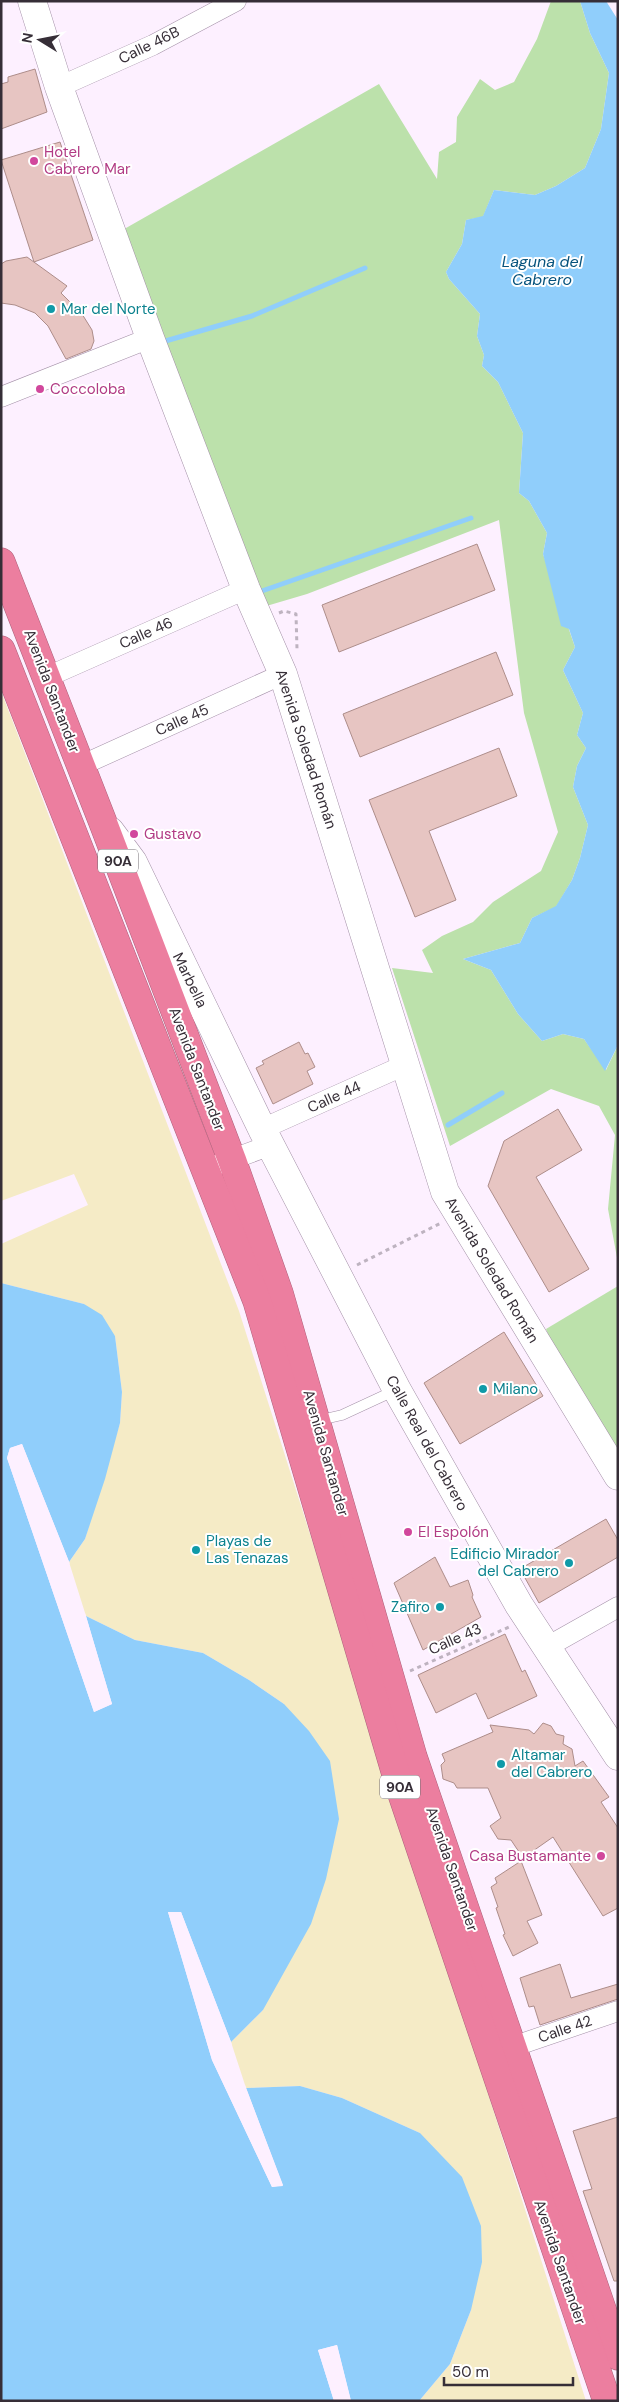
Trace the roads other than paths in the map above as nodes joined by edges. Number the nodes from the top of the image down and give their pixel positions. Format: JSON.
{"nodes":[{"id":1,"x":32,"y":1,"type":"edge"},
{"id":2,"x":236,"y":1,"type":"edge"},
{"id":3,"x":60,"y":86,"type":"junction"},
{"id":4,"x":150,"y":338,"type":"junction"},
{"id":5,"x":1,"y":397,"type":"edge"},
{"id":6,"x":1,"y":562,"type":"edge"},
{"id":7,"x":246,"y":589,"type":"junction"},
{"id":8,"x":1,"y":650,"type":"edge"},
{"id":9,"x":283,"y":674,"type":"junction"},
{"id":10,"x":46,"y":677,"type":"junction"},
{"id":11,"x":80,"y":766,"type":"junction"},
{"id":12,"x":102,"y":820,"type":"junction"},
{"id":13,"x":405,"y":1065,"type":"junction"},
{"id":14,"x":267,"y":1137,"type":"junction"},
{"id":15,"x":232,"y":1160,"type":"junction"},
{"id":16,"x":205,"y":1169,"type":"junction"},
{"id":17,"x":396,"y":1390,"type":"junction"},
{"id":18,"x":316,"y":1421,"type":"junction"},
{"id":19,"x":618,"y":1476,"type":"edge"},
{"id":20,"x":618,"y":1607,"type":"edge"},
{"id":21,"x":547,"y":1647,"type":"junction"},
{"id":22,"x":618,"y":1756,"type":"edge"},
{"id":23,"x":618,"y":2011,"type":"edge"},
{"id":24,"x":512,"y":2047,"type":"junction"},
{"id":25,"x":618,"y":2356,"type":"edge"},
{"id":26,"x":607,"y":2401,"type":"edge"}],
"edges":[{"from":1,"to":3,"type":"street","name":"Avenida Soledad Román"},
{"from":2,"to":3,"type":"street","name":"Calle 46B"},
{"from":3,"to":4,"type":"street","name":"Avenida Soledad Román"},
{"from":4,"to":5,"type":"street"},
{"from":4,"to":7,"type":"street","name":"Avenida Soledad Román"},
{"from":6,"to":10,"type":"highway","name":"Avenida Santander","number":"90A"},
{"from":7,"to":9,"type":"street","name":"Avenida Soledad Román"},
{"from":7,"to":10,"type":"street","name":"Calle 46"},
{"from":8,"to":16,"type":"highway","name":"Avenida Santander","number":"90A"},
{"from":9,"to":11,"type":"street","name":"Calle 45"},
{"from":9,"to":13,"type":"street","name":"Avenida Soledad Román"},
{"from":10,"to":11,"type":"highway","name":"Avenida Santander","number":"90A"},
{"from":11,"to":12,"type":"highway","name":"Avenida Santander","number":"90A"},
{"from":12,"to":14,"type":"street","name":"Marbella"},
{"from":12,"to":15,"type":"highway","name":"Avenida Santander","number":"90A"},
{"from":13,"to":14,"type":"street","name":"Calle 44"},
{"from":13,"to":19,"type":"street","name":"Avenida Soledad Román"},
{"from":14,"to":15,"type":"street","name":"Calle 44"},
{"from":14,"to":17,"type":"street","name":"Calle Real del Cabrero"},
{"from":15,"to":16,"type":"street","name":"Calle 44"},
{"from":15,"to":18,"type":"highway","name":"Avenida Santander","number":"90A"},
{"from":16,"to":26,"type":"highway","name":"Avenida Santander","number":"90A"},
{"from":17,"to":18,"type":"lane"},
{"from":17,"to":21,"type":"street","name":"Calle Real del Cabrero"},
{"from":18,"to":24,"type":"highway","name":"Avenida Santander","number":"90A"},
{"from":20,"to":21,"type":"street"},
{"from":21,"to":22,"type":"street","name":"Calle Real del Cabrero"},
{"from":23,"to":24,"type":"street","name":"Calle 42"},
{"from":24,"to":25,"type":"highway","name":"Avenida Santander","number":"90A"}]}
